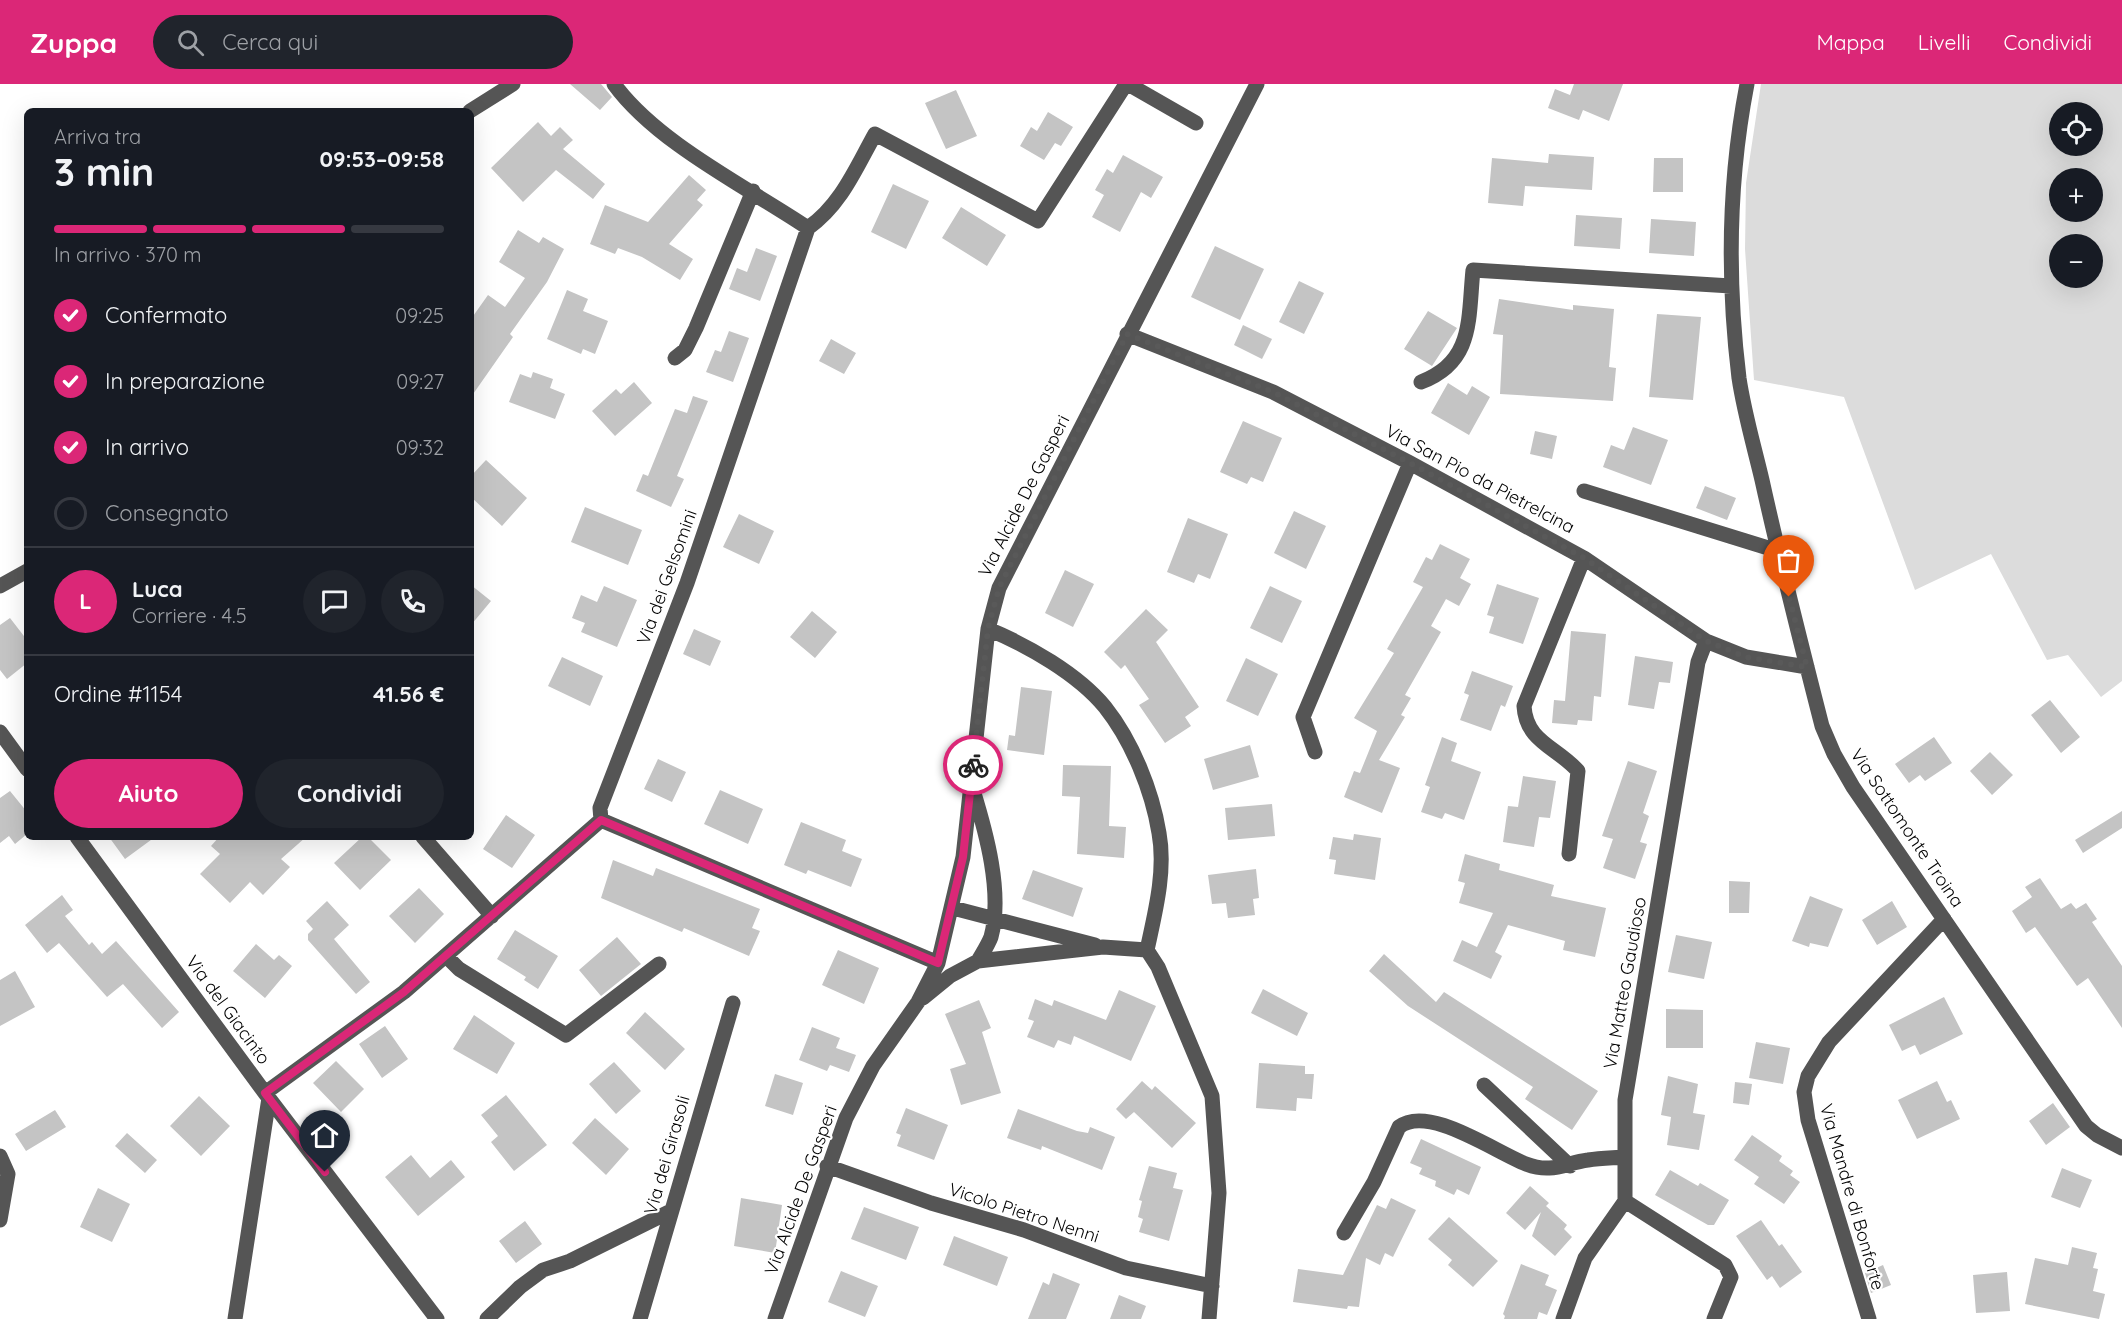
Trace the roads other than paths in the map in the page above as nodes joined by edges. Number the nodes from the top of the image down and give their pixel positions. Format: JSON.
{"nodes":[{"id":1,"x":513,"y":84,"type":"edge"},
{"id":2,"x":614,"y":84,"type":"edge"},
{"id":3,"x":1127,"y":84,"type":"edge"},
{"id":4,"x":1257,"y":84,"type":"edge"},
{"id":5,"x":1747,"y":84,"type":"edge"},
{"id":6,"x":474,"y":108,"type":"edge"},
{"id":7,"x":1196,"y":123,"type":"dead end"},
{"id":8,"x":753,"y":191,"type":"junction"},
{"id":9,"x":808,"y":228,"type":"junction"},
{"id":10,"x":1731,"y":286,"type":"junction"},
{"id":11,"x":1127,"y":334,"type":"junction"},
{"id":12,"x":675,"y":358,"type":"dead end"},
{"id":13,"x":1421,"y":382,"type":"dead end"},
{"id":14,"x":1410,"y":463,"type":"junction"},
{"id":15,"x":1584,"y":491,"type":"dead end"},
{"id":16,"x":1778,"y":551,"type":"junction"},
{"id":17,"x":1584,"y":558,"type":"junction"},
{"id":18,"x":24,"y":573,"type":"edge"},
{"id":19,"x":0,"y":586,"type":"edge"},
{"id":20,"x":988,"y":629,"type":"junction"},
{"id":21,"x":1706,"y":641,"type":"junction"},
{"id":22,"x":1807,"y":667,"type":"junction"},
{"id":23,"x":0,"y":732,"type":"edge"},
{"id":24,"x":1315,"y":752,"type":"dead end"},
{"id":25,"x":24,"y":765,"type":"edge"},
{"id":26,"x":971,"y":784,"type":"junction"},
{"id":27,"x":601,"y":820,"type":"junction"},
{"id":28,"x":79,"y":840,"type":"edge"},
{"id":29,"x":426,"y":840,"type":"edge"},
{"id":30,"x":1569,"y":854,"type":"dead end"},
{"id":31,"x":953,"y":908,"type":"junction"},
{"id":32,"x":492,"y":916,"type":"junction"},
{"id":33,"x":993,"y":918,"type":"junction"},
{"id":34,"x":1944,"y":920,"type":"junction"},
{"id":35,"x":1103,"y":947,"type":"junction"},
{"id":36,"x":1147,"y":950,"type":"junction"},
{"id":37,"x":446,"y":956,"type":"junction"},
{"id":38,"x":978,"y":961,"type":"junction"},
{"id":39,"x":938,"y":963,"type":"junction"},
{"id":40,"x":659,"y":964,"type":"dead end"},
{"id":41,"x":733,"y":1002,"type":"dead end"},
{"id":42,"x":918,"y":1002,"type":"junction"},
{"id":43,"x":1484,"y":1085,"type":"dead end"},
{"id":44,"x":267,"y":1096,"type":"junction"},
{"id":45,"x":2122,"y":1148,"type":"edge"},
{"id":46,"x":0,"y":1156,"type":"edge"},
{"id":47,"x":1625,"y":1157,"type":"junction"},
{"id":48,"x":827,"y":1166,"type":"junction"},
{"id":49,"x":1570,"y":1166,"type":"junction"},
{"id":50,"x":1625,"y":1201,"type":"junction"},
{"id":51,"x":671,"y":1210,"type":"junction"},
{"id":52,"x":0,"y":1220,"type":"edge"},
{"id":53,"x":1344,"y":1233,"type":"dead end"},
{"id":54,"x":1212,"y":1286,"type":"junction"},
{"id":55,"x":235,"y":1319,"type":"edge"},
{"id":56,"x":437,"y":1319,"type":"edge"},
{"id":57,"x":487,"y":1319,"type":"edge"},
{"id":58,"x":640,"y":1319,"type":"edge"},
{"id":59,"x":775,"y":1319,"type":"edge"},
{"id":60,"x":1209,"y":1319,"type":"edge"},
{"id":61,"x":1563,"y":1319,"type":"edge"},
{"id":62,"x":1714,"y":1319,"type":"edge"},
{"id":63,"x":1869,"y":1319,"type":"edge"}],
"edges":[{"from":1,"to":6,"type":"street"},
{"from":2,"to":8,"type":"street"},
{"from":3,"to":7,"type":"street"},
{"from":3,"to":9,"type":"street"},
{"from":4,"to":11,"type":"street","name":"Via Alcide De Gasperi"},
{"from":5,"to":10,"type":"street","name":"Via Sottomonte Troina"},
{"from":8,"to":9,"type":"street"},
{"from":8,"to":12,"type":"street"},
{"from":9,"to":27,"type":"street","name":"Via dei Gelsomini"},
{"from":10,"to":13,"type":"street"},
{"from":10,"to":16,"type":"street","name":"Via Sottomonte Troina"},
{"from":11,"to":14,"type":"street","name":"Via San Pio da Pietrelcina"},
{"from":11,"to":20,"type":"street","name":"Via Alcide De Gasperi"},
{"from":14,"to":17,"type":"street","name":"Via San Pio da Pietrelcina"},
{"from":14,"to":24,"type":"street"},
{"from":15,"to":16,"type":"street"},
{"from":16,"to":22,"type":"street","name":"Via Sottomonte Troina"},
{"from":17,"to":21,"type":"street","name":"Via San Pio da Pietrelcina"},
{"from":17,"to":30,"type":"street"},
{"from":18,"to":19,"type":"street"},
{"from":20,"to":26,"type":"street","name":"Via Alcide De Gasperi"},
{"from":20,"to":36,"type":"street"},
{"from":21,"to":22,"type":"street","name":"Via San Pio da Pietrelcina"},
{"from":21,"to":47,"type":"street","name":"Via Matteo Gaudioso"},
{"from":22,"to":34,"type":"street","name":"Via Sottomonte Troina"},
{"from":23,"to":25,"type":"street"},
{"from":26,"to":31,"type":"street","name":"Via Alcide De Gasperi"},
{"from":26,"to":33,"type":"street"},
{"from":27,"to":32,"type":"street"},
{"from":27,"to":39,"type":"street"},
{"from":28,"to":44,"type":"street","name":"Via del Giacinto"},
{"from":29,"to":32,"type":"street"},
{"from":31,"to":33,"type":"street"},
{"from":31,"to":39,"type":"street","name":"Via Alcide De Gasperi"},
{"from":32,"to":37,"type":"street"},
{"from":33,"to":35,"type":"street"},
{"from":33,"to":38,"type":"street"},
{"from":34,"to":45,"type":"street","name":"Via Sottomonte Troina"},
{"from":34,"to":63,"type":"street","name":"Via Mandre di Bonforte"},
{"from":35,"to":36,"type":"street"},
{"from":35,"to":38,"type":"street"},
{"from":36,"to":54,"type":"street"},
{"from":37,"to":40,"type":"street"},
{"from":37,"to":44,"type":"street"},
{"from":38,"to":42,"type":"street"},
{"from":39,"to":42,"type":"street","name":"Via Alcide De Gasperi"},
{"from":41,"to":51,"type":"street","name":"Via dei Girasoli"},
{"from":42,"to":48,"type":"street","name":"Via Alcide De Gasperi"},
{"from":43,"to":49,"type":"street"},
{"from":44,"to":55,"type":"street"},
{"from":44,"to":56,"type":"street","name":"Via del Giacinto"},
{"from":46,"to":52,"type":"street"},
{"from":47,"to":49,"type":"street"},
{"from":47,"to":50,"type":"street","name":"Via Matteo Gaudioso"},
{"from":48,"to":54,"type":"street","name":"Vicolo Pietro Nenni"},
{"from":48,"to":59,"type":"street","name":"Via Alcide De Gasperi"},
{"from":49,"to":53,"type":"street"},
{"from":50,"to":61,"type":"street"},
{"from":50,"to":62,"type":"street"},
{"from":51,"to":57,"type":"street"},
{"from":51,"to":58,"type":"street","name":"Via dei Girasoli"},
{"from":54,"to":60,"type":"street"}]}
